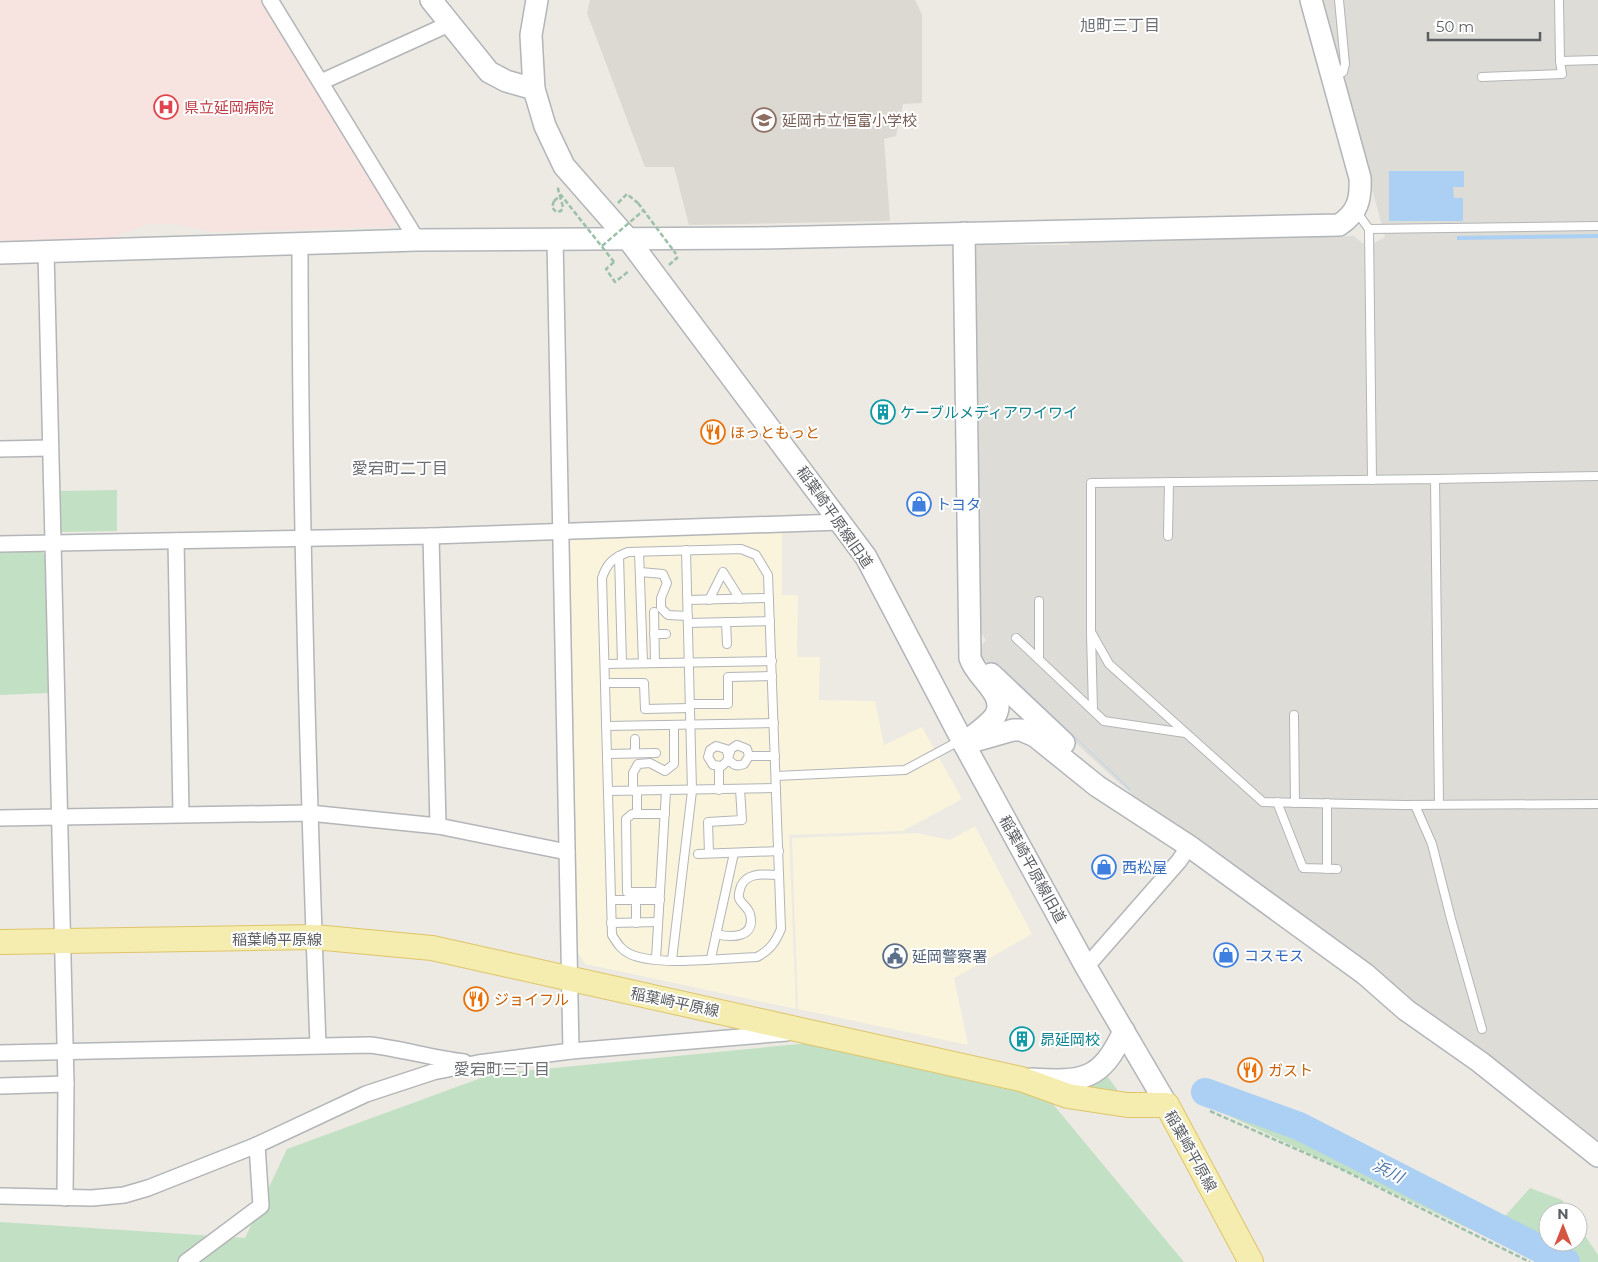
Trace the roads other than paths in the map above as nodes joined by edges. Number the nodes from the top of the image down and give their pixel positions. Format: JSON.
{"nodes":[{"id":1,"x":270,"y":0,"type":"edge"},
{"id":2,"x":431,"y":0,"type":"edge"},
{"id":3,"x":537,"y":0,"type":"edge"},
{"id":4,"x":1311,"y":0,"type":"edge"},
{"id":5,"x":1338,"y":0,"type":"edge"},
{"id":6,"x":1559,"y":0,"type":"edge"},
{"id":7,"x":449,"y":24,"type":"junction"},
{"id":8,"x":1598,"y":60,"type":"edge"},
{"id":9,"x":1560,"y":61,"type":"junction"},
{"id":10,"x":1482,"y":76,"type":"dead end"},
{"id":11,"x":1333,"y":77,"type":"junction"},
{"id":12,"x":321,"y":82,"type":"junction"},
{"id":13,"x":534,"y":89,"type":"junction"},
{"id":14,"x":1356,"y":210,"type":"junction"},
{"id":15,"x":1598,"y":226,"type":"edge"},
{"id":16,"x":1368,"y":228,"type":"junction"},
{"id":17,"x":964,"y":233,"type":"junction"},
{"id":18,"x":628,"y":238,"type":"junction"},
{"id":19,"x":555,"y":239,"type":"junction"},
{"id":20,"x":417,"y":240,"type":"junction"},
{"id":21,"x":300,"y":243,"type":"junction"},
{"id":22,"x":46,"y":251,"type":"junction"},
{"id":23,"x":0,"y":253,"type":"edge"},
{"id":24,"x":49,"y":448,"type":"junction"},
{"id":25,"x":0,"y":449,"type":"edge"},
{"id":26,"x":1598,"y":476,"type":"edge"},
{"id":27,"x":1435,"y":479,"type":"junction"},
{"id":28,"x":1372,"y":480,"type":"junction"},
{"id":29,"x":1169,"y":482,"type":"junction"},
{"id":30,"x":840,"y":522,"type":"junction"},
{"id":31,"x":561,"y":532,"type":"junction"},
{"id":32,"x":431,"y":536,"type":"junction"},
{"id":33,"x":1168,"y":536,"type":"dead end"},
{"id":34,"x":302,"y":539,"type":"junction"},
{"id":35,"x":176,"y":541,"type":"junction"},
{"id":36,"x":53,"y":543,"type":"junction"},
{"id":37,"x":0,"y":544,"type":"edge"},
{"id":38,"x":686,"y":550,"type":"junction"},
{"id":39,"x":639,"y":552,"type":"junction"},
{"id":40,"x":619,"y":556,"type":"junction"},
{"id":41,"x":640,"y":572,"type":"junction"},
{"id":42,"x":769,"y":598,"type":"junction"},
{"id":43,"x":740,"y":599,"type":"junction"},
{"id":44,"x":688,"y":600,"type":"junction"},
{"id":45,"x":709,"y":600,"type":"junction"},
{"id":46,"x":1039,"y":601,"type":"dead end"},
{"id":47,"x":654,"y":612,"type":"dead end"},
{"id":48,"x":688,"y":620,"type":"junction"},
{"id":49,"x":770,"y":621,"type":"junction"},
{"id":50,"x":726,"y":622,"type":"junction"},
{"id":51,"x":1091,"y":632,"type":"junction"},
{"id":52,"x":654,"y":634,"type":"junction"},
{"id":53,"x":666,"y":634,"type":"dead end"},
{"id":54,"x":1016,"y":638,"type":"dead end"},
{"id":55,"x":727,"y":644,"type":"dead end"},
{"id":56,"x":971,"y":652,"type":"junction"},
{"id":57,"x":1039,"y":659,"type":"junction"},
{"id":58,"x":772,"y":661,"type":"junction"},
{"id":59,"x":622,"y":663,"type":"junction"},
{"id":60,"x":643,"y":663,"type":"junction"},
{"id":61,"x":655,"y":663,"type":"junction"},
{"id":62,"x":690,"y":663,"type":"junction"},
{"id":63,"x":605,"y":664,"type":"junction"},
{"id":64,"x":772,"y":676,"type":"junction"},
{"id":65,"x":606,"y":683,"type":"junction"},
{"id":66,"x":690,"y":706,"type":"junction"},
{"id":67,"x":1093,"y":709,"type":"junction"},
{"id":68,"x":1294,"y":714,"type":"dead end"},
{"id":69,"x":995,"y":716,"type":"junction"},
{"id":70,"x":1039,"y":720,"type":"junction"},
{"id":71,"x":774,"y":723,"type":"junction"},
{"id":72,"x":674,"y":725,"type":"junction"},
{"id":73,"x":690,"y":725,"type":"junction"},
{"id":74,"x":606,"y":726,"type":"junction"},
{"id":75,"x":1186,"y":733,"type":"junction"},
{"id":76,"x":635,"y":739,"type":"dead end"},
{"id":77,"x":963,"y":742,"type":"junction"},
{"id":78,"x":636,"y":753,"type":"junction"},
{"id":79,"x":656,"y":753,"type":"dead end"},
{"id":80,"x":607,"y":754,"type":"junction"},
{"id":81,"x":749,"y":756,"type":"junction"},
{"id":82,"x":775,"y":756,"type":"junction"},
{"id":83,"x":728,"y":757,"type":"junction"},
{"id":84,"x":718,"y":766,"type":"junction"},
{"id":85,"x":776,"y":776,"type":"junction"},
{"id":86,"x":776,"y":788,"type":"junction"},
{"id":87,"x":740,"y":789,"type":"junction"},
{"id":88,"x":608,"y":790,"type":"junction"},
{"id":89,"x":635,"y":790,"type":"junction"},
{"id":90,"x":719,"y":790,"type":"junction"},
{"id":91,"x":666,"y":791,"type":"junction"},
{"id":92,"x":692,"y":791,"type":"junction"},
{"id":93,"x":1278,"y":802,"type":"junction"},
{"id":94,"x":1295,"y":803,"type":"junction"},
{"id":95,"x":1326,"y":803,"type":"junction"},
{"id":96,"x":1125,"y":804,"type":"junction"},
{"id":97,"x":1415,"y":804,"type":"junction"},
{"id":98,"x":1439,"y":804,"type":"junction"},
{"id":99,"x":1598,"y":804,"type":"edge"},
{"id":100,"x":309,"y":813,"type":"junction"},
{"id":101,"x":181,"y":814,"type":"junction"},
{"id":102,"x":637,"y":814,"type":"junction"},
{"id":103,"x":665,"y":814,"type":"junction"},
{"id":104,"x":58,"y":817,"type":"junction"},
{"id":105,"x":0,"y":818,"type":"edge"},
{"id":106,"x":438,"y":826,"type":"junction"},
{"id":107,"x":1189,"y":846,"type":"junction"},
{"id":108,"x":567,"y":852,"type":"junction"},
{"id":109,"x":779,"y":852,"type":"junction"},
{"id":110,"x":734,"y":853,"type":"junction"},
{"id":111,"x":698,"y":854,"type":"dead end"},
{"id":112,"x":709,"y":854,"type":"junction"},
{"id":113,"x":1327,"y":869,"type":"junction"},
{"id":114,"x":1337,"y":869,"type":"dead end"},
{"id":115,"x":780,"y":875,"type":"junction"},
{"id":116,"x":660,"y":896,"type":"junction"},
{"id":117,"x":611,"y":900,"type":"junction"},
{"id":118,"x":636,"y":900,"type":"junction"},
{"id":119,"x":658,"y":922,"type":"junction"},
{"id":120,"x":611,"y":923,"type":"junction"},
{"id":121,"x":636,"y":923,"type":"junction"},
{"id":122,"x":716,"y":934,"type":"junction"},
{"id":123,"x":314,"y":938,"type":"junction"},
{"id":124,"x":62,"y":940,"type":"junction"},
{"id":125,"x":0,"y":942,"type":"edge"},
{"id":126,"x":711,"y":958,"type":"junction"},
{"id":127,"x":656,"y":959,"type":"junction"},
{"id":128,"x":672,"y":960,"type":"junction"},
{"id":129,"x":1086,"y":966,"type":"junction"},
{"id":130,"x":571,"y":979,"type":"junction"},
{"id":131,"x":1482,"y":1029,"type":"dead end"},
{"id":132,"x":1124,"y":1030,"type":"junction"},
{"id":133,"x":806,"y":1031,"type":"junction"},
{"id":134,"x":318,"y":1045,"type":"junction"},
{"id":135,"x":64,"y":1051,"type":"junction"},
{"id":136,"x":571,"y":1051,"type":"junction"},
{"id":137,"x":0,"y":1053,"type":"edge"},
{"id":138,"x":478,"y":1063,"type":"junction"},
{"id":139,"x":1021,"y":1079,"type":"junction"},
{"id":140,"x":66,"y":1084,"type":"junction"},
{"id":141,"x":0,"y":1086,"type":"edge"},
{"id":142,"x":1167,"y":1105,"type":"junction"},
{"id":143,"x":257,"y":1145,"type":"junction"},
{"id":144,"x":1598,"y":1156,"type":"edge"},
{"id":145,"x":0,"y":1196,"type":"edge"},
{"id":146,"x":65,"y":1198,"type":"junction"},
{"id":147,"x":186,"y":1262,"type":"edge"},
{"id":148,"x":1250,"y":1262,"type":"edge"}],
"edges":[{"from":1,"to":12,"type":"street"},
{"from":2,"to":7,"type":"street"},
{"from":3,"to":13,"type":"street","name":"稲葉崎平原線旧道"},
{"from":4,"to":11,"type":"street"},
{"from":5,"to":11,"type":"lane"},
{"from":6,"to":9,"type":"lane"},
{"from":7,"to":12,"type":"street"},
{"from":7,"to":13,"type":"street"},
{"from":8,"to":9,"type":"lane"},
{"from":9,"to":10,"type":"lane"},
{"from":11,"to":14,"type":"street"},
{"from":12,"to":20,"type":"street"},
{"from":13,"to":18,"type":"street","name":"稲葉崎平原線旧道"},
{"from":14,"to":16,"type":"lane"},
{"from":14,"to":17,"type":"street"},
{"from":15,"to":16,"type":"lane"},
{"from":16,"to":28,"type":"lane"},
{"from":17,"to":18,"type":"street"},
{"from":17,"to":56,"type":"street"},
{"from":18,"to":19,"type":"street"},
{"from":18,"to":30,"type":"street","name":"稲葉崎平原線旧道"},
{"from":19,"to":20,"type":"street"},
{"from":19,"to":31,"type":"street"},
{"from":20,"to":21,"type":"street"},
{"from":21,"to":22,"type":"street"},
{"from":21,"to":34,"type":"street"},
{"from":22,"to":23,"type":"street"},
{"from":22,"to":24,"type":"street"},
{"from":24,"to":25,"type":"street"},
{"from":24,"to":36,"type":"street"},
{"from":26,"to":27,"type":"lane"},
{"from":27,"to":28,"type":"lane"},
{"from":27,"to":98,"type":"lane"},
{"from":28,"to":29,"type":"lane"},
{"from":29,"to":33,"type":"lane"},
{"from":29,"to":51,"type":"lane"},
{"from":30,"to":31,"type":"street"},
{"from":30,"to":77,"type":"street","name":"稲葉崎平原線旧道"},
{"from":31,"to":32,"type":"street"},
{"from":31,"to":108,"type":"street"},
{"from":32,"to":34,"type":"street"},
{"from":32,"to":106,"type":"street"},
{"from":34,"to":35,"type":"street"},
{"from":34,"to":100,"type":"street"},
{"from":35,"to":36,"type":"street"},
{"from":35,"to":101,"type":"street"},
{"from":36,"to":37,"type":"street"},
{"from":36,"to":104,"type":"street"},
{"from":38,"to":39,"type":"lane"},
{"from":38,"to":42,"type":"lane"},
{"from":38,"to":44,"type":"lane"},
{"from":39,"to":40,"type":"lane"},
{"from":39,"to":41,"type":"lane"},
{"from":40,"to":59,"type":"lane"},
{"from":40,"to":63,"type":"lane"},
{"from":41,"to":48,"type":"lane"},
{"from":41,"to":60,"type":"lane"},
{"from":42,"to":43,"type":"lane"},
{"from":42,"to":49,"type":"lane"},
{"from":43,"to":45,"type":"lane"},
{"from":43,"to":45,"type":"lane"},
{"from":44,"to":45,"type":"lane"},
{"from":44,"to":48,"type":"lane"},
{"from":46,"to":57,"type":"lane"},
{"from":47,"to":52,"type":"lane"},
{"from":48,"to":50,"type":"lane"},
{"from":48,"to":62,"type":"lane"},
{"from":49,"to":50,"type":"lane"},
{"from":49,"to":58,"type":"lane"},
{"from":50,"to":55,"type":"lane"},
{"from":51,"to":67,"type":"lane"},
{"from":51,"to":75,"type":"lane"},
{"from":52,"to":53,"type":"lane"},
{"from":52,"to":61,"type":"lane"},
{"from":54,"to":57,"type":"lane"},
{"from":56,"to":69,"type":"street"},
{"from":56,"to":70,"type":"street"},
{"from":57,"to":67,"type":"lane"},
{"from":58,"to":62,"type":"lane"},
{"from":58,"to":64,"type":"lane"},
{"from":59,"to":60,"type":"lane"},
{"from":59,"to":63,"type":"lane"},
{"from":60,"to":61,"type":"lane"},
{"from":61,"to":62,"type":"lane"},
{"from":62,"to":66,"type":"lane"},
{"from":63,"to":65,"type":"lane"},
{"from":64,"to":66,"type":"lane"},
{"from":64,"to":71,"type":"lane"},
{"from":65,"to":66,"type":"lane"},
{"from":65,"to":74,"type":"lane"},
{"from":66,"to":73,"type":"lane"},
{"from":67,"to":75,"type":"lane"},
{"from":68,"to":94,"type":"lane"},
{"from":69,"to":70,"type":"street"},
{"from":69,"to":77,"type":"street"},
{"from":70,"to":96,"type":"street"},
{"from":71,"to":73,"type":"lane"},
{"from":71,"to":82,"type":"lane"},
{"from":72,"to":73,"type":"lane"},
{"from":72,"to":74,"type":"lane"},
{"from":72,"to":89,"type":"lane"},
{"from":73,"to":92,"type":"lane"},
{"from":74,"to":80,"type":"lane"},
{"from":75,"to":93,"type":"lane"},
{"from":76,"to":78,"type":"lane"},
{"from":77,"to":85,"type":"lane"},
{"from":77,"to":96,"type":"street"},
{"from":77,"to":129,"type":"street","name":"稲葉崎平原線旧道"},
{"from":78,"to":79,"type":"lane"},
{"from":78,"to":80,"type":"lane"},
{"from":80,"to":88,"type":"lane"},
{"from":81,"to":82,"type":"lane"},
{"from":81,"to":83,"type":"lane"},
{"from":81,"to":83,"type":"lane"},
{"from":82,"to":85,"type":"lane"},
{"from":83,"to":84,"type":"lane"},
{"from":83,"to":84,"type":"lane"},
{"from":84,"to":90,"type":"lane"},
{"from":85,"to":86,"type":"lane"},
{"from":86,"to":87,"type":"lane"},
{"from":86,"to":109,"type":"lane"},
{"from":87,"to":90,"type":"lane"},
{"from":87,"to":112,"type":"lane"},
{"from":88,"to":89,"type":"lane"},
{"from":88,"to":117,"type":"lane"},
{"from":89,"to":91,"type":"lane"},
{"from":89,"to":102,"type":"lane"},
{"from":90,"to":92,"type":"lane"},
{"from":91,"to":92,"type":"lane"},
{"from":91,"to":103,"type":"lane"},
{"from":92,"to":128,"type":"lane"},
{"from":93,"to":94,"type":"lane"},
{"from":93,"to":113,"type":"lane"},
{"from":94,"to":95,"type":"lane"},
{"from":95,"to":97,"type":"lane"},
{"from":95,"to":113,"type":"lane"},
{"from":96,"to":107,"type":"street"},
{"from":97,"to":98,"type":"lane"},
{"from":97,"to":131,"type":"lane"},
{"from":98,"to":99,"type":"lane"},
{"from":100,"to":101,"type":"street"},
{"from":100,"to":106,"type":"street"},
{"from":100,"to":123,"type":"street"},
{"from":101,"to":104,"type":"street"},
{"from":102,"to":103,"type":"lane"},
{"from":102,"to":116,"type":"lane"},
{"from":103,"to":116,"type":"lane"},
{"from":104,"to":105,"type":"street"},
{"from":104,"to":124,"type":"street"},
{"from":106,"to":108,"type":"street"},
{"from":107,"to":129,"type":"street"},
{"from":107,"to":144,"type":"street"},
{"from":108,"to":130,"type":"street"},
{"from":109,"to":110,"type":"lane"},
{"from":109,"to":115,"type":"lane"},
{"from":110,"to":112,"type":"lane"},
{"from":110,"to":122,"type":"lane"},
{"from":111,"to":112,"type":"lane"},
{"from":113,"to":114,"type":"lane"},
{"from":115,"to":122,"type":"lane"},
{"from":115,"to":126,"type":"lane"},
{"from":116,"to":118,"type":"lane"},
{"from":116,"to":119,"type":"lane"},
{"from":117,"to":118,"type":"lane"},
{"from":117,"to":120,"type":"lane"},
{"from":118,"to":121,"type":"lane"},
{"from":119,"to":121,"type":"lane"},
{"from":119,"to":127,"type":"lane"},
{"from":120,"to":121,"type":"lane"},
{"from":120,"to":127,"type":"lane"},
{"from":122,"to":126,"type":"lane"},
{"from":123,"to":124,"type":"main road","name":"稲葉崎平原線"},
{"from":123,"to":130,"type":"main road","name":"稲葉崎平原線"},
{"from":123,"to":134,"type":"street"},
{"from":124,"to":125,"type":"main road","name":"稲葉崎平原線"},
{"from":124,"to":135,"type":"street"},
{"from":126,"to":128,"type":"lane"},
{"from":127,"to":128,"type":"lane"},
{"from":129,"to":132,"type":"street","name":"稲葉崎平原線旧道"},
{"from":130,"to":133,"type":"main road","name":"稲葉崎平原線"},
{"from":130,"to":136,"type":"street"},
{"from":132,"to":139,"type":"street"},
{"from":132,"to":142,"type":"street","name":"稲葉崎平原線旧道"},
{"from":133,"to":136,"type":"street"},
{"from":133,"to":139,"type":"main road","name":"稲葉崎平原線"},
{"from":134,"to":135,"type":"street"},
{"from":134,"to":138,"type":"street"},
{"from":135,"to":137,"type":"street"},
{"from":135,"to":140,"type":"street"},
{"from":136,"to":138,"type":"street"},
{"from":138,"to":143,"type":"street"},
{"from":139,"to":142,"type":"main road","name":"稲葉崎平原線"},
{"from":140,"to":141,"type":"street"},
{"from":140,"to":146,"type":"street"},
{"from":142,"to":148,"type":"main road","name":"稲葉崎平原線"},
{"from":143,"to":146,"type":"street"},
{"from":143,"to":147,"type":"street"},
{"from":145,"to":146,"type":"street"}]}
